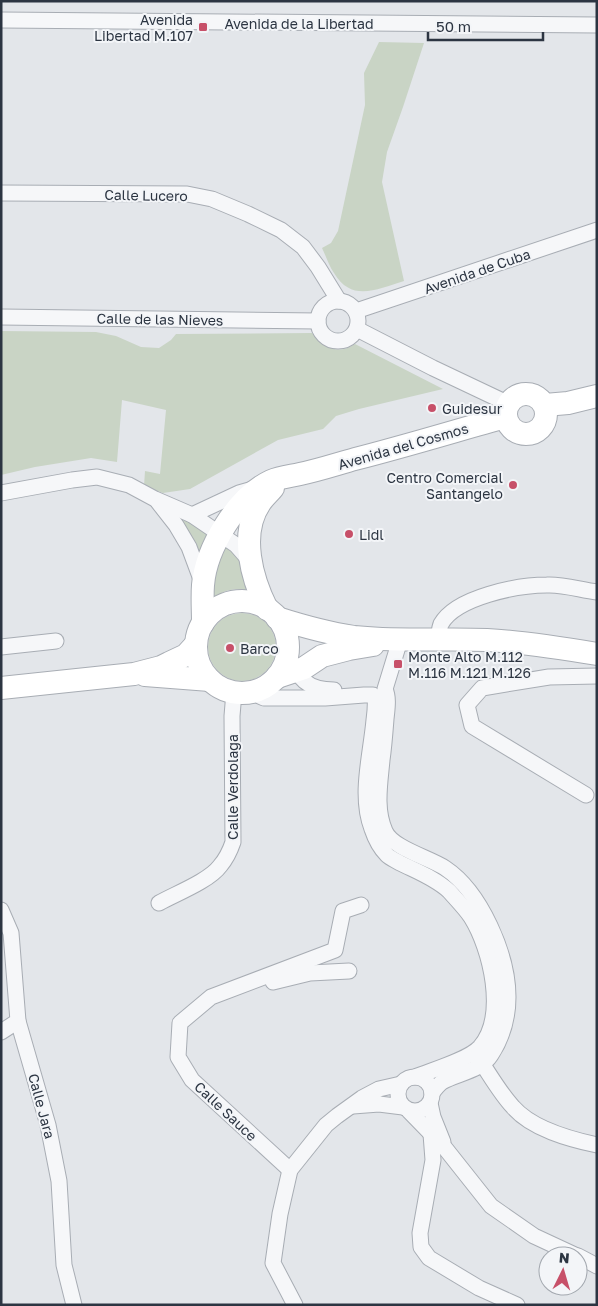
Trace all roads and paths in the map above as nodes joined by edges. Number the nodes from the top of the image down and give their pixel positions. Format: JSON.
{"nodes":[{"id":1,"x":1,"y":20,"type":"edge"},
{"id":2,"x":597,"y":25,"type":"edge"},
{"id":3,"x":1,"y":193,"type":"edge"},
{"id":4,"x":597,"y":230,"type":"edge"},
{"id":5,"x":339,"y":300,"type":"junction"},
{"id":6,"x":356,"y":311,"type":"junction"},
{"id":7,"x":1,"y":317,"type":"edge"},
{"id":8,"x":318,"y":321,"type":"junction"},
{"id":9,"x":357,"y":329,"type":"junction"},
{"id":10,"x":597,"y":396,"type":"edge"},
{"id":11,"x":545,"y":406,"type":"junction"},
{"id":12,"x":507,"y":411,"type":"junction"},
{"id":13,"x":301,"y":474,"type":"junction"},
{"id":14,"x":257,"y":489,"type":"junction"},
{"id":15,"x":1,"y":493,"type":"edge"},
{"id":16,"x":155,"y":499,"type":"junction"},
{"id":17,"x":192,"y":515,"type":"junction"},
{"id":18,"x":220,"y":535,"type":"junction"},
{"id":19,"x":250,"y":562,"type":"junction"},
{"id":20,"x":203,"y":584,"type":"junction"},
{"id":21,"x":597,"y":592,"type":"edge"},
{"id":22,"x":272,"y":614,"type":"junction"},
{"id":23,"x":203,"y":623,"type":"junction"},
{"id":24,"x":438,"y":639,"type":"junction"},
{"id":25,"x":400,"y":640,"type":"junction"},
{"id":26,"x":56,"y":641,"type":"dead end"},
{"id":27,"x":196,"y":644,"type":"junction"},
{"id":28,"x":1,"y":648,"type":"edge"},
{"id":29,"x":597,"y":654,"type":"edge"},
{"id":30,"x":286,"y":668,"type":"junction"},
{"id":31,"x":134,"y":674,"type":"junction"},
{"id":32,"x":597,"y":676,"type":"edge"},
{"id":33,"x":210,"y":680,"type":"junction"},
{"id":34,"x":1,"y":688,"type":"edge"},
{"id":35,"x":386,"y":688,"type":"junction"},
{"id":36,"x":242,"y":692,"type":"junction"},
{"id":37,"x":586,"y":795,"type":"dead end"},
{"id":38,"x":159,"y":903,"type":"dead end"},
{"id":39,"x":360,"y":905,"type":"dead end"},
{"id":40,"x":1,"y":910,"type":"edge"},
{"id":41,"x":349,"y":971,"type":"dead end"},
{"id":42,"x":211,"y":997,"type":"junction"},
{"id":43,"x":18,"y":1021,"type":"junction"},
{"id":44,"x":1,"y":1032,"type":"edge"},
{"id":45,"x":477,"y":1058,"type":"junction"},
{"id":46,"x":415,"y":1077,"type":"junction"},
{"id":47,"x":401,"y":1084,"type":"junction"},
{"id":48,"x":431,"y":1098,"type":"junction"},
{"id":49,"x":352,"y":1106,"type":"junction"},
{"id":50,"x":406,"y":1109,"type":"junction"},
{"id":51,"x":431,"y":1134,"type":"junction"},
{"id":52,"x":597,"y":1145,"type":"edge"},
{"id":53,"x":445,"y":1148,"type":"junction"},
{"id":54,"x":459,"y":1165,"type":"junction"},
{"id":55,"x":290,"y":1170,"type":"junction"},
{"id":56,"x":431,"y":1177,"type":"junction"},
{"id":57,"x":556,"y":1246,"type":"edge"},
{"id":58,"x":74,"y":1305,"type":"edge"},
{"id":59,"x":295,"y":1305,"type":"edge"},
{"id":60,"x":517,"y":1305,"type":"edge"}],
"edges":[{"from":1,"to":2,"type":"street","name":"Avenida de la Libertad"},
{"from":3,"to":5,"type":"street","name":"Calle Lucero"},
{"from":4,"to":6,"type":"street","name":"Avenida de Cuba"},
{"from":5,"to":6,"type":"street"},
{"from":5,"to":8,"type":"street"},
{"from":6,"to":9,"type":"street"},
{"from":7,"to":8,"type":"street","name":"Calle de las Nieves"},
{"from":8,"to":9,"type":"street"},
{"from":9,"to":12,"type":"street"},
{"from":10,"to":11,"type":"main road"},
{"from":11,"to":12,"type":"main road"},
{"from":11,"to":12,"type":"main road"},
{"from":12,"to":13,"type":"main road","name":"Avenida del Cosmos"},
{"from":13,"to":14,"type":"main road"},
{"from":13,"to":19,"type":"main road"},
{"from":14,"to":17,"type":"street"},
{"from":14,"to":18,"type":"main road"},
{"from":15,"to":16,"type":"street"},
{"from":16,"to":17,"type":"street"},
{"from":16,"to":20,"type":"street"},
{"from":17,"to":18,"type":"street"},
{"from":18,"to":19,"type":"street"},
{"from":18,"to":20,"type":"main road"},
{"from":19,"to":22,"type":"main road"},
{"from":20,"to":23,"type":"main road"},
{"from":21,"to":24,"type":"street"},
{"from":22,"to":23,"type":"main road"},
{"from":22,"to":25,"type":"main road"},
{"from":22,"to":30,"type":"main road"},
{"from":23,"to":27,"type":"main road"},
{"from":24,"to":25,"type":"main road"},
{"from":24,"to":29,"type":"main road"},
{"from":25,"to":30,"type":"main road"},
{"from":25,"to":35,"type":"street"},
{"from":26,"to":28,"type":"street"},
{"from":27,"to":31,"type":"main road"},
{"from":27,"to":33,"type":"main road"},
{"from":30,"to":35,"type":"street"},
{"from":30,"to":36,"type":"main road"},
{"from":31,"to":33,"type":"main road"},
{"from":31,"to":34,"type":"main road"},
{"from":32,"to":37,"type":"street"},
{"from":33,"to":36,"type":"main road"},
{"from":35,"to":45,"type":"street"},
{"from":36,"to":38,"type":"street","name":"Calle Verdolaga"},
{"from":36,"to":45,"type":"street"},
{"from":39,"to":42,"type":"street","name":"Calle Sauce"},
{"from":40,"to":43,"type":"street","name":"Calle Jara"},
{"from":41,"to":42,"type":"street","name":"Calle Sauce"},
{"from":42,"to":55,"type":"street","name":"Calle Sauce"},
{"from":43,"to":44,"type":"street"},
{"from":43,"to":58,"type":"street","name":"Calle Jara"},
{"from":45,"to":46,"type":"street"},
{"from":45,"to":48,"type":"street"},
{"from":45,"to":52,"type":"street"},
{"from":46,"to":47,"type":"street"},
{"from":46,"to":48,"type":"street"},
{"from":47,"to":49,"type":"street"},
{"from":47,"to":50,"type":"street"},
{"from":48,"to":50,"type":"street"},
{"from":48,"to":53,"type":"street"},
{"from":49,"to":50,"type":"street"},
{"from":49,"to":55,"type":"street"},
{"from":50,"to":51,"type":"street"},
{"from":51,"to":53,"type":"street"},
{"from":51,"to":56,"type":"street"},
{"from":53,"to":54,"type":"street"},
{"from":54,"to":56,"type":"street"},
{"from":54,"to":57,"type":"street"},
{"from":55,"to":59,"type":"street"},
{"from":56,"to":60,"type":"street"}]}
